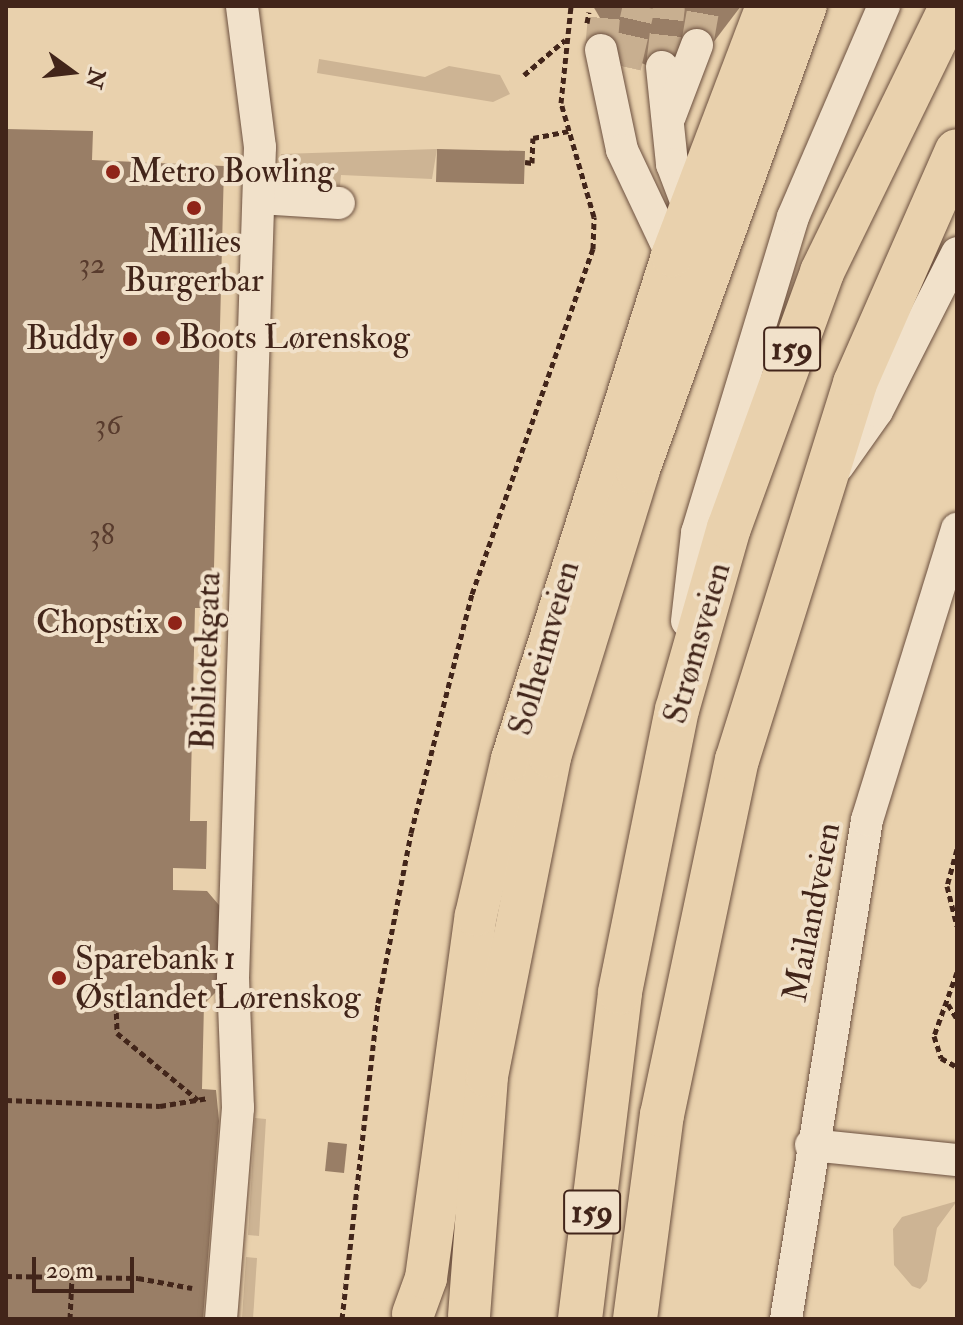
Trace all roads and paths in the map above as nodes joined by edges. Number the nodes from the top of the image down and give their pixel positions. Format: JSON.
{"nodes":[{"id":1,"x":242,"y":6,"type":"edge"},
{"id":2,"x":767,"y":6,"type":"edge"},
{"id":3,"x":806,"y":6,"type":"edge"},
{"id":4,"x":884,"y":6,"type":"edge"},
{"id":5,"x":952,"y":6,"type":"edge"},
{"id":6,"x":570,"y":7,"type":"edge"},
{"id":7,"x":565,"y":39,"type":"junction"},
{"id":8,"x":697,"y":45,"type":"tunnel mouth"},
{"id":9,"x":613,"y":58,"type":"tunnel mouth"},
{"id":10,"x":662,"y":67,"type":"tunnel mouth"},
{"id":11,"x":524,"y":75,"type":"dead end"},
{"id":12,"x":669,"y":119,"type":"junction"},
{"id":13,"x":568,"y":131,"type":"junction"},
{"id":14,"x":957,"y":151,"type":"edge"},
{"id":15,"x":525,"y":162,"type":"dead end"},
{"id":16,"x":259,"y":198,"type":"junction"},
{"id":17,"x":339,"y":203,"type":"dead end"},
{"id":18,"x":688,"y":207,"type":"junction"},
{"id":19,"x":957,"y":253,"type":"edge"},
{"id":20,"x":672,"y":256,"type":"junction"},
{"id":21,"x":711,"y":266,"type":"junction"},
{"id":22,"x":817,"y":495,"type":"junction"},
{"id":23,"x":957,"y":529,"type":"edge"},
{"id":24,"x":677,"y":710,"type":"junction"},
{"id":25,"x":957,"y":849,"type":"edge"},
{"id":26,"x":957,"y":926,"type":"edge"},
{"id":27,"x":957,"y":972,"type":"edge"},
{"id":28,"x":116,"y":1003,"type":"dead end"},
{"id":29,"x":948,"y":1004,"type":"junction"},
{"id":30,"x":957,"y":1019,"type":"edge"},
{"id":31,"x":957,"y":1067,"type":"edge"},
{"id":32,"x":209,"y":1088,"type":"dead end"},
{"id":33,"x":6,"y":1100,"type":"edge"},
{"id":34,"x":198,"y":1100,"type":"junction"},
{"id":35,"x":811,"y":1145,"type":"junction"},
{"id":36,"x":957,"y":1160,"type":"edge"},
{"id":37,"x":6,"y":1276,"type":"edge"},
{"id":38,"x":72,"y":1276,"type":"junction"},
{"id":39,"x":198,"y":1289,"type":"dead end"},
{"id":40,"x":410,"y":1317,"type":"edge"},
{"id":41,"x":471,"y":1317,"type":"edge"},
{"id":42,"x":70,"y":1319,"type":"edge"},
{"id":43,"x":221,"y":1319,"type":"edge"},
{"id":44,"x":342,"y":1319,"type":"edge"},
{"id":45,"x":580,"y":1319,"type":"edge"},
{"id":46,"x":635,"y":1319,"type":"edge"},
{"id":47,"x":786,"y":1319,"type":"edge"}],
"edges":[{"from":1,"to":16,"type":"street","name":"Bibliotekgata"},
{"from":2,"to":18,"type":"main road","name":"Solheimveien"},
{"from":3,"to":21,"type":"main road","name":"Solheimveien"},
{"from":4,"to":24,"type":"street"},
{"from":5,"to":24,"type":"highway","name":"Strømsveien","number":"159"},
{"from":6,"to":7,"type":"path"},
{"from":7,"to":11,"type":"path"},
{"from":7,"to":13,"type":"path"},
{"from":8,"to":12,"type":"street"},
{"from":9,"to":20,"type":"street"},
{"from":10,"to":12,"type":"street"},
{"from":12,"to":18,"type":"street"},
{"from":13,"to":15,"type":"path"},
{"from":13,"to":44,"type":"path"},
{"from":14,"to":22,"type":"highway","name":"Strømsveien","number":"159"},
{"from":16,"to":17,"type":"street"},
{"from":16,"to":43,"type":"street","name":"Bibliotekgata"},
{"from":18,"to":20,"type":"main road","name":"Solheimveien"},
{"from":18,"to":21,"type":"street"},
{"from":19,"to":22,"type":"street"},
{"from":20,"to":40,"type":"main road","name":"Solheimveien"},
{"from":21,"to":41,"type":"main road","name":"Solheimveien"},
{"from":22,"to":46,"type":"highway","name":"Strømsveien","number":"159"},
{"from":23,"to":35,"type":"street","name":"Mailandveien"},
{"from":24,"to":45,"type":"highway","name":"Strømsveien","number":"159"},
{"from":25,"to":26,"type":"path"},
{"from":27,"to":29,"type":"path"},
{"from":28,"to":34,"type":"path"},
{"from":29,"to":30,"type":"path"},
{"from":29,"to":31,"type":"path"},
{"from":32,"to":34,"type":"path"},
{"from":33,"to":34,"type":"path"},
{"from":35,"to":36,"type":"street"},
{"from":35,"to":47,"type":"street","name":"Mailandveien"},
{"from":37,"to":38,"type":"path"},
{"from":38,"to":39,"type":"path"},
{"from":38,"to":42,"type":"path"},
{"from":40,"to":41,"type":"main road"}]}
